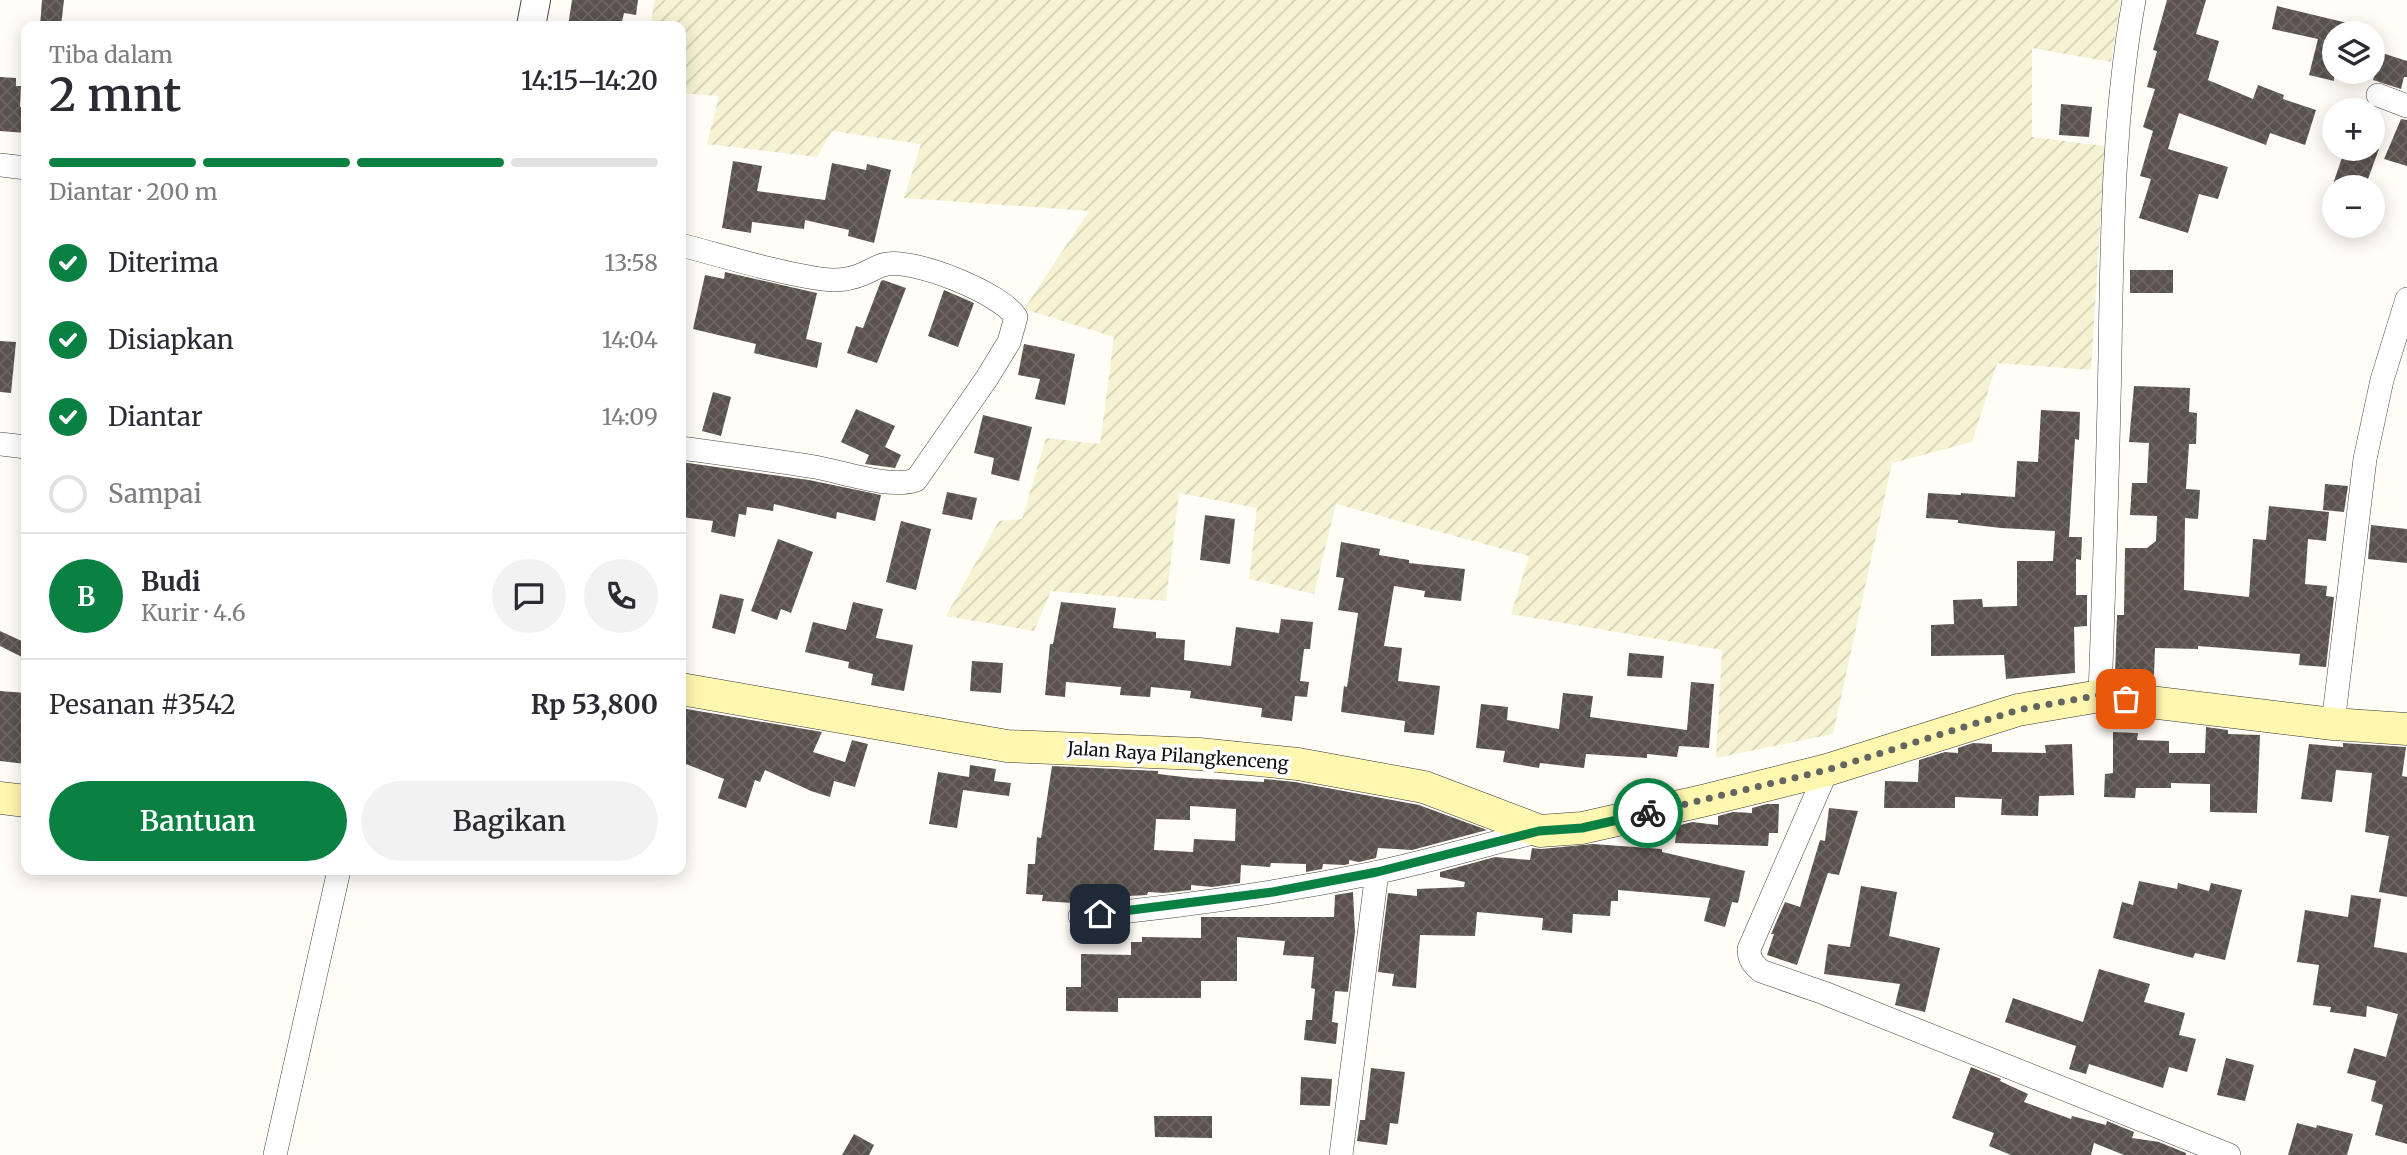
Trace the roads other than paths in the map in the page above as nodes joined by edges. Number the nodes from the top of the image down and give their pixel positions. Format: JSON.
{"nodes":[{"id":1,"x":536,"y":0,"type":"edge"},
{"id":2,"x":2134,"y":0,"type":"edge"},
{"id":3,"x":532,"y":21,"type":"edge"},
{"id":4,"x":2378,"y":95,"type":"dead end"},
{"id":5,"x":2407,"y":106,"type":"edge"},
{"id":6,"x":0,"y":165,"type":"edge"},
{"id":7,"x":21,"y":167,"type":"edge"},
{"id":8,"x":686,"y":246,"type":"edge"},
{"id":9,"x":2407,"y":299,"type":"edge"},
{"id":10,"x":0,"y":444,"type":"edge"},
{"id":11,"x":21,"y":446,"type":"edge"},
{"id":12,"x":686,"y":448,"type":"edge"},
{"id":13,"x":686,"y":690,"type":"edge"},
{"id":14,"x":2100,"y":695,"type":"junction"},
{"id":15,"x":2333,"y":724,"type":"junction"},
{"id":16,"x":2407,"y":729,"type":"edge"},
{"id":17,"x":1827,"y":770,"type":"junction"},
{"id":18,"x":0,"y":798,"type":"edge"},
{"id":19,"x":21,"y":801,"type":"edge"},
{"id":20,"x":1539,"y":831,"type":"junction"},
{"id":21,"x":1377,"y":872,"type":"junction"},
{"id":22,"x":338,"y":875,"type":"edge"},
{"id":23,"x":1080,"y":916,"type":"dead end"},
{"id":24,"x":275,"y":1155,"type":"edge"},
{"id":25,"x":1341,"y":1155,"type":"edge"},
{"id":26,"x":2230,"y":1155,"type":"edge"}],
"edges":[{"from":1,"to":3,"type":"street"},
{"from":2,"to":14,"type":"street"},
{"from":4,"to":5,"type":"street"},
{"from":6,"to":7,"type":"street"},
{"from":8,"to":12,"type":"street"},
{"from":9,"to":15,"type":"street"},
{"from":10,"to":11,"type":"street"},
{"from":13,"to":20,"type":"main road","name":"Jalan Raya Pilangkenceng"},
{"from":14,"to":15,"type":"main road","name":"Jalan Raya Pilangkenceng"},
{"from":14,"to":17,"type":"main road","name":"Jalan Raya Pilangkenceng"},
{"from":15,"to":16,"type":"main road","name":"Jalan Raya Pilangkenceng"},
{"from":17,"to":20,"type":"main road","name":"Jalan Raya Pilangkenceng"},
{"from":17,"to":26,"type":"street"},
{"from":18,"to":19,"type":"main road"},
{"from":20,"to":21,"type":"street"},
{"from":21,"to":23,"type":"street"},
{"from":21,"to":25,"type":"street"},
{"from":22,"to":24,"type":"street"}]}
